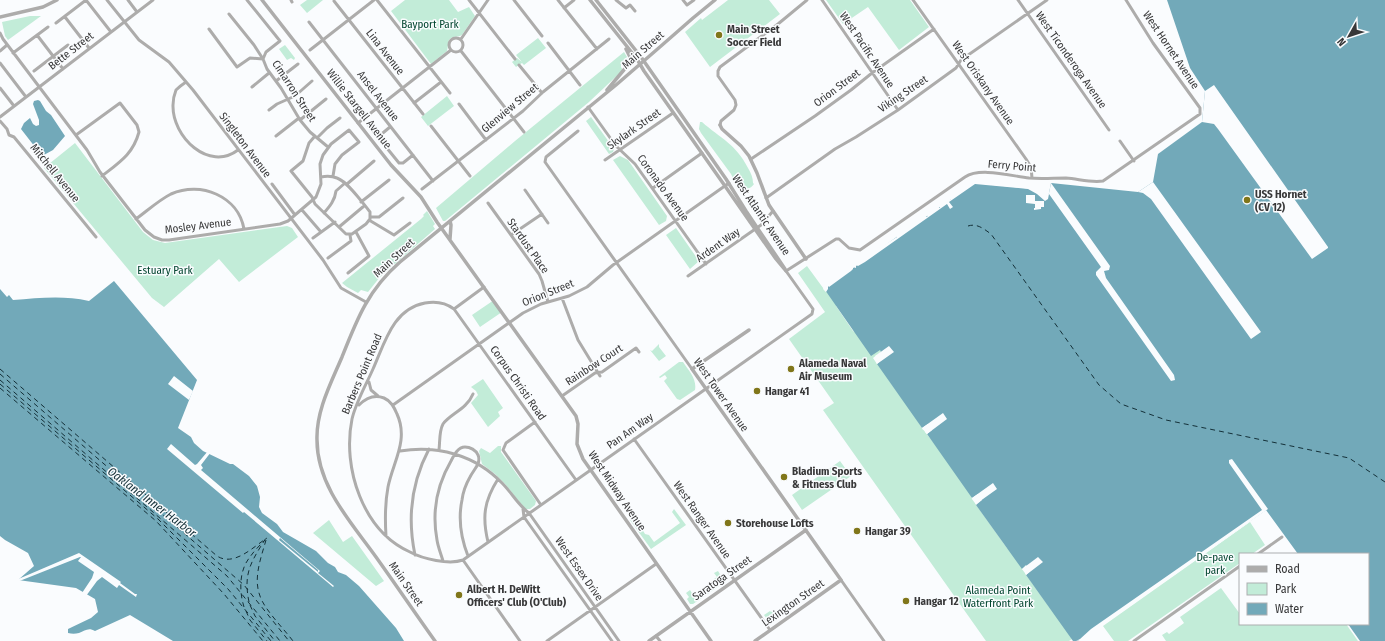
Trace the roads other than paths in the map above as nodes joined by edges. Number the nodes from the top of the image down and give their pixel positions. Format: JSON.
{"nodes":[{"id":1,"x":57,"y":0,"type":"edge"},
{"id":2,"x":86,"y":0,"type":"edge"},
{"id":3,"x":107,"y":0,"type":"edge"},
{"id":4,"x":128,"y":0,"type":"edge"},
{"id":5,"x":153,"y":0,"type":"edge"},
{"id":6,"x":248,"y":0,"type":"edge"},
{"id":7,"x":262,"y":0,"type":"edge"},
{"id":8,"x":376,"y":0,"type":"edge"},
{"id":9,"x":469,"y":0,"type":"edge"},
{"id":10,"x":488,"y":0,"type":"edge"},
{"id":11,"x":514,"y":0,"type":"edge"},
{"id":12,"x":558,"y":0,"type":"edge"},
{"id":13,"x":574,"y":0,"type":"edge"},
{"id":14,"x":590,"y":0,"type":"edge"},
{"id":15,"x":596,"y":0,"type":"edge"},
{"id":16,"x":616,"y":0,"type":"edge"},
{"id":17,"x":683,"y":0,"type":"edge"},
{"id":18,"x":694,"y":0,"type":"edge"},
{"id":19,"x":715,"y":0,"type":"edge"},
{"id":20,"x":807,"y":0,"type":"edge"},
{"id":21,"x":822,"y":0,"type":"edge"},
{"id":22,"x":913,"y":0,"type":"edge"},
{"id":23,"x":1018,"y":0,"type":"edge"},
{"id":24,"x":1047,"y":0,"type":"edge"},
{"id":25,"x":1126,"y":0,"type":"edge"},
{"id":26,"x":334,"y":1,"type":"dead end"},
{"id":27,"x":564,"y":8,"type":"junction"},
{"id":28,"x":635,"y":11,"type":"dead end"},
{"id":29,"x":138,"y":12,"type":"junction"},
{"id":30,"x":479,"y":13,"type":"junction"},
{"id":31,"x":229,"y":14,"type":"dead end"},
{"id":32,"x":601,"y":14,"type":"junction"},
{"id":33,"x":1027,"y":14,"type":"junction"},
{"id":34,"x":0,"y":17,"type":"edge"},
{"id":35,"x":64,"y":17,"type":"junction"},
{"id":36,"x":348,"y":20,"type":"junction"},
{"id":37,"x":124,"y":22,"type":"junction"},
{"id":38,"x":309,"y":22,"type":"dead end"},
{"id":39,"x":56,"y":23,"type":"dead end"},
{"id":40,"x":48,"y":27,"type":"dead end"},
{"id":41,"x":209,"y":29,"type":"dead end"},
{"id":42,"x":934,"y":29,"type":"junction"},
{"id":43,"x":110,"y":32,"type":"junction"},
{"id":44,"x":0,"y":33,"type":"edge"},
{"id":45,"x":37,"y":35,"type":"junction"},
{"id":46,"x":542,"y":36,"type":"dead end"},
{"id":47,"x":460,"y":39,"type":"junction"},
{"id":48,"x":323,"y":40,"type":"junction"},
{"id":49,"x":609,"y":40,"type":"dead end"},
{"id":50,"x":548,"y":43,"type":"dead end"},
{"id":51,"x":7,"y":45,"type":"junction"},
{"id":52,"x":68,"y":45,"type":"dead end"},
{"id":53,"x":89,"y":48,"type":"junction"},
{"id":54,"x":597,"y":49,"type":"junction"},
{"id":55,"x":310,"y":50,"type":"dead end"},
{"id":56,"x":451,"y":50,"type":"junction"},
{"id":57,"x":461,"y":50,"type":"junction"},
{"id":58,"x":0,"y":51,"type":"edge"},
{"id":59,"x":13,"y":53,"type":"junction"},
{"id":60,"x":53,"y":56,"type":"junction"},
{"id":61,"x":263,"y":59,"type":"junction"},
{"id":62,"x":515,"y":59,"type":"dead end"},
{"id":63,"x":0,"y":63,"type":"edge"},
{"id":64,"x":642,"y":63,"type":"junction"},
{"id":65,"x":298,"y":64,"type":"dead end"},
{"id":66,"x":959,"y":64,"type":"junction"},
{"id":67,"x":519,"y":65,"type":"dead end"},
{"id":68,"x":430,"y":67,"type":"junction"},
{"id":69,"x":63,"y":69,"type":"junction"},
{"id":70,"x":34,"y":71,"type":"dead end"},
{"id":71,"x":569,"y":71,"type":"junction"},
{"id":72,"x":270,"y":73,"type":"junction"},
{"id":73,"x":872,"y":73,"type":"junction"},
{"id":74,"x":276,"y":81,"type":"junction"},
{"id":75,"x":312,"y":81,"type":"dead end"},
{"id":76,"x":186,"y":82,"type":"junction"},
{"id":77,"x":441,"y":82,"type":"junction"},
{"id":78,"x":580,"y":85,"type":"dead end"},
{"id":79,"x":39,"y":87,"type":"junction"},
{"id":80,"x":252,"y":87,"type":"dead end"},
{"id":81,"x":0,"y":88,"type":"edge"},
{"id":82,"x":402,"y":88,"type":"junction"},
{"id":83,"x":450,"y":93,"type":"dead end"},
{"id":84,"x":542,"y":93,"type":"junction"},
{"id":85,"x":603,"y":95,"type":"junction"},
{"id":86,"x":26,"y":97,"type":"junction"},
{"id":87,"x":288,"y":99,"type":"junction"},
{"id":88,"x":326,"y":99,"type":"dead end"},
{"id":89,"x":414,"y":103,"type":"junction"},
{"id":90,"x":459,"y":104,"type":"dead end"},
{"id":91,"x":14,"y":106,"type":"junction"},
{"id":92,"x":588,"y":107,"type":"junction"},
{"id":93,"x":376,"y":109,"type":"junction"},
{"id":94,"x":270,"y":110,"type":"dead end"},
{"id":95,"x":898,"y":110,"type":"junction"},
{"id":96,"x":1201,"y":110,"type":"joint"},
{"id":97,"x":673,"y":113,"type":"junction"},
{"id":98,"x":423,"y":114,"type":"dead end"},
{"id":99,"x":0,"y":117,"type":"edge"},
{"id":100,"x":340,"y":118,"type":"dead end"},
{"id":101,"x":514,"y":118,"type":"junction"},
{"id":102,"x":300,"y":119,"type":"junction"},
{"id":103,"x":0,"y":121,"type":"edge"},
{"id":104,"x":358,"y":123,"type":"junction"},
{"id":105,"x":720,"y":125,"type":"joint"},
{"id":106,"x":369,"y":126,"type":"dead end"},
{"id":107,"x":431,"y":126,"type":"dead end"},
{"id":108,"x":390,"y":127,"type":"junction"},
{"id":109,"x":1109,"y":130,"type":"dead end"},
{"id":110,"x":578,"y":131,"type":"dead end"},
{"id":111,"x":524,"y":132,"type":"dead end"},
{"id":112,"x":76,"y":136,"type":"junction"},
{"id":113,"x":276,"y":136,"type":"dead end"},
{"id":114,"x":316,"y":137,"type":"junction"},
{"id":115,"x":378,"y":137,"type":"junction"},
{"id":116,"x":486,"y":140,"type":"junction"},
{"id":117,"x":1120,"y":141,"type":"dead end"},
{"id":118,"x":328,"y":147,"type":"junction"},
{"id":119,"x":238,"y":150,"type":"junction"},
{"id":120,"x":620,"y":150,"type":"junction"},
{"id":121,"x":702,"y":153,"type":"junction"},
{"id":122,"x":413,"y":155,"type":"junction"},
{"id":123,"x":750,"y":159,"type":"junction"},
{"id":124,"x":606,"y":160,"type":"dead end"},
{"id":125,"x":374,"y":161,"type":"dead end"},
{"id":126,"x":459,"y":161,"type":"junction"},
{"id":127,"x":1134,"y":161,"type":"junction"},
{"id":128,"x":102,"y":176,"type":"junction"},
{"id":129,"x":333,"y":176,"type":"junction"},
{"id":130,"x":470,"y":176,"type":"dead end"},
{"id":131,"x":321,"y":177,"type":"junction"},
{"id":132,"x":1032,"y":178,"type":"junction"},
{"id":133,"x":389,"y":180,"type":"dead end"},
{"id":134,"x":433,"y":181,"type":"junction"},
{"id":135,"x":272,"y":184,"type":"dead end"},
{"id":136,"x":346,"y":184,"type":"junction"},
{"id":137,"x":727,"y":185,"type":"junction"},
{"id":138,"x":652,"y":188,"type":"junction"},
{"id":139,"x":422,"y":190,"type":"dead end"},
{"id":140,"x":525,"y":190,"type":"dead end"},
{"id":141,"x":403,"y":198,"type":"dead end"},
{"id":142,"x":766,"y":198,"type":"junction"},
{"id":143,"x":313,"y":201,"type":"junction"},
{"id":144,"x":361,"y":202,"type":"junction"},
{"id":145,"x":488,"y":203,"type":"dead end"},
{"id":146,"x":364,"y":206,"type":"junction"},
{"id":147,"x":302,"y":210,"type":"junction"},
{"id":148,"x":773,"y":211,"type":"junction"},
{"id":149,"x":324,"y":213,"type":"junction"},
{"id":150,"x":542,"y":214,"type":"junction"},
{"id":151,"x":295,"y":215,"type":"junction"},
{"id":152,"x":136,"y":219,"type":"junction"},
{"id":153,"x":290,"y":219,"type":"junction"},
{"id":154,"x":370,"y":219,"type":"junction"},
{"id":155,"x":675,"y":221,"type":"junction"},
{"id":156,"x":335,"y":222,"type":"junction"},
{"id":157,"x":450,"y":222,"type":"junction"},
{"id":158,"x":410,"y":223,"type":"dead end"},
{"id":159,"x":548,"y":223,"type":"dead end"},
{"id":160,"x":339,"y":227,"type":"junction"},
{"id":161,"x":442,"y":228,"type":"junction"},
{"id":162,"x":756,"y":228,"type":"junction"},
{"id":163,"x":244,"y":229,"type":"junction"},
{"id":164,"x":321,"y":232,"type":"junction"},
{"id":165,"x":356,"y":232,"type":"junction"},
{"id":166,"x":350,"y":235,"type":"junction"},
{"id":167,"x":511,"y":235,"type":"junction"},
{"id":168,"x":96,"y":237,"type":"dead end"},
{"id":169,"x":313,"y":238,"type":"dead end"},
{"id":170,"x":450,"y":239,"type":"junction"},
{"id":171,"x":328,"y":258,"type":"dead end"},
{"id":172,"x":806,"y":259,"type":"junction"},
{"id":173,"x":616,"y":262,"type":"junction"},
{"id":174,"x":706,"y":264,"type":"junction"},
{"id":175,"x":786,"y":271,"type":"junction"},
{"id":176,"x":348,"y":274,"type":"dead end"},
{"id":177,"x":688,"y":276,"type":"dead end"},
{"id":178,"x":484,"y":287,"type":"junction"},
{"id":179,"x":562,"y":298,"type":"junction"},
{"id":180,"x":366,"y":302,"type":"junction"},
{"id":181,"x":548,"y":302,"type":"junction"},
{"id":182,"x":454,"y":309,"type":"junction"},
{"id":183,"x":509,"y":322,"type":"junction"},
{"id":184,"x":749,"y":330,"type":"dead end"},
{"id":185,"x":479,"y":344,"type":"junction"},
{"id":186,"x":639,"y":352,"type":"dead end"},
{"id":187,"x":692,"y":369,"type":"junction"},
{"id":188,"x":599,"y":375,"type":"junction"},
{"id":189,"x":369,"y":379,"type":"junction"},
{"id":190,"x":706,"y":388,"type":"junction"},
{"id":191,"x":472,"y":394,"type":"dead end"},
{"id":192,"x":378,"y":396,"type":"junction"},
{"id":193,"x":562,"y":396,"type":"junction"},
{"id":194,"x":392,"y":405,"type":"junction"},
{"id":195,"x":356,"y":408,"type":"junction"},
{"id":196,"x":535,"y":422,"type":"junction"},
{"id":197,"x":634,"y":439,"type":"junction"},
{"id":198,"x":429,"y":449,"type":"junction"},
{"id":199,"x":439,"y":450,"type":"junction"},
{"id":200,"x":400,"y":451,"type":"junction"},
{"id":201,"x":455,"y":454,"type":"junction"},
{"id":202,"x":478,"y":464,"type":"junction"},
{"id":203,"x":590,"y":470,"type":"junction"},
{"id":204,"x":498,"y":479,"type":"junction"},
{"id":205,"x":576,"y":480,"type":"junction"},
{"id":206,"x":541,"y":505,"type":"junction"},
{"id":207,"x":523,"y":509,"type":"junction"},
{"id":208,"x":529,"y":513,"type":"junction"},
{"id":209,"x":524,"y":517,"type":"junction"},
{"id":210,"x":806,"y":530,"type":"junction"},
{"id":211,"x":386,"y":536,"type":"junction"},
{"id":212,"x":1282,"y":537,"type":"dead end"},
{"id":213,"x":488,"y":542,"type":"junction"},
{"id":214,"x":553,"y":548,"type":"junction"},
{"id":215,"x":548,"y":551,"type":"junction"},
{"id":216,"x":1259,"y":553,"type":"edge"},
{"id":217,"x":415,"y":555,"type":"junction"},
{"id":218,"x":468,"y":556,"type":"junction"},
{"id":219,"x":463,"y":560,"type":"junction"},
{"id":220,"x":443,"y":561,"type":"junction"},
{"id":221,"x":656,"y":564,"type":"junction"},
{"id":222,"x":1239,"y":567,"type":"edge"},
{"id":223,"x":572,"y":573,"type":"junction"},
{"id":224,"x":567,"y":577,"type":"junction"},
{"id":225,"x":841,"y":580,"type":"junction"},
{"id":226,"x":734,"y":581,"type":"junction"},
{"id":227,"x":595,"y":607,"type":"junction"},
{"id":228,"x":591,"y":610,"type":"junction"},
{"id":229,"x":690,"y":612,"type":"junction"},
{"id":230,"x":770,"y":630,"type":"junction"},
{"id":231,"x":656,"y":636,"type":"junction"},
{"id":232,"x":435,"y":641,"type":"edge"},
{"id":233,"x":520,"y":641,"type":"edge"},
{"id":234,"x":547,"y":641,"type":"edge"},
{"id":235,"x":612,"y":641,"type":"edge"},
{"id":236,"x":619,"y":641,"type":"edge"},
{"id":237,"x":649,"y":641,"type":"edge"},
{"id":238,"x":660,"y":641,"type":"edge"},
{"id":239,"x":711,"y":641,"type":"edge"},
{"id":240,"x":755,"y":641,"type":"edge"},
{"id":241,"x":884,"y":641,"type":"edge"},
{"id":242,"x":1135,"y":641,"type":"edge"}],
"edges":[{"from":1,"to":34,"type":"street"},
{"from":2,"to":35,"type":"street"},
{"from":2,"to":43,"type":"street"},
{"from":3,"to":37,"type":"street","name":"Singleton Avenue"},
{"from":4,"to":29,"type":"street"},
{"from":5,"to":29,"type":"street","name":"Bette Street"},
{"from":6,"to":61,"type":"street"},
{"from":7,"to":104,"type":"street","name":"Willie Stargell Avenue"},
{"from":8,"to":36,"type":"street"},
{"from":8,"to":68,"type":"street"},
{"from":9,"to":30,"type":"street"},
{"from":10,"to":30,"type":"street"},
{"from":11,"to":46,"type":"street"},
{"from":12,"to":27,"type":"street"},
{"from":13,"to":27,"type":"street"},
{"from":14,"to":32,"type":"street"},
{"from":15,"to":64,"type":"street"},
{"from":16,"to":28,"type":"street"},
{"from":17,"to":18,"type":"street"},
{"from":19,"to":64,"type":"street","name":"Main Street"},
{"from":20,"to":105,"type":"street"},
{"from":21,"to":73,"type":"street","name":"West Pacific Avenue"},
{"from":22,"to":42,"type":"street","name":"West Oriskany Avenue"},
{"from":23,"to":33,"type":"street","name":"West Ticonderoga Avenue"},
{"from":24,"to":33,"type":"street","name":"Viking Street"},
{"from":25,"to":96,"type":"street","name":"West Hornet Avenue"},
{"from":26,"to":36,"type":"street","name":"Lina Avenue"},
{"from":27,"to":54,"type":"street"},
{"from":29,"to":37,"type":"street","name":"Bette Street"},
{"from":30,"to":47,"type":"street"},
{"from":30,"to":62,"type":"street"},
{"from":31,"to":61,"type":"street","name":"Cimarron Street"},
{"from":32,"to":64,"type":"street"},
{"from":32,"to":85,"type":"street"},
{"from":33,"to":66,"type":"street","name":"Viking Street"},
{"from":33,"to":109,"type":"street","name":"West Ticonderoga Avenue"},
{"from":35,"to":39,"type":"street"},
{"from":35,"to":53,"type":"street"},
{"from":36,"to":48,"type":"street"},
{"from":36,"to":82,"type":"street","name":"Lina Avenue"},
{"from":37,"to":43,"type":"street","name":"Bette Street"},
{"from":37,"to":76,"type":"street","name":"Singleton Avenue"},
{"from":38,"to":48,"type":"street","name":"Ansel Avenue"},
{"from":40,"to":45,"type":"street"},
{"from":41,"to":61,"type":"street"},
{"from":42,"to":66,"type":"street","name":"West Oriskany Avenue"},
{"from":42,"to":73,"type":"street","name":"Orion Street"},
{"from":43,"to":53,"type":"street","name":"Bette Street"},
{"from":44,"to":51,"type":"street","name":"Mosley Avenue"},
{"from":45,"to":59,"type":"street"},
{"from":45,"to":60,"type":"street"},
{"from":47,"to":56,"type":"street"},
{"from":47,"to":57,"type":"street"},
{"from":48,"to":55,"type":"street"},
{"from":48,"to":93,"type":"street","name":"Ansel Avenue"},
{"from":49,"to":54,"type":"street","name":"Glenview Street"},
{"from":50,"to":71,"type":"street"},
{"from":51,"to":58,"type":"street"},
{"from":51,"to":59,"type":"street","name":"Mosley Avenue"},
{"from":52,"to":60,"type":"street"},
{"from":53,"to":69,"type":"street","name":"Bette Street"},
{"from":54,"to":71,"type":"street","name":"Glenview Street"},
{"from":56,"to":57,"type":"street"},
{"from":56,"to":68,"type":"street"},
{"from":57,"to":101,"type":"street"},
{"from":59,"to":79,"type":"street","name":"Mosley Avenue"},
{"from":60,"to":69,"type":"street"},
{"from":60,"to":70,"type":"street"},
{"from":61,"to":72,"type":"street","name":"Cimarron Street"},
{"from":63,"to":86,"type":"street"},
{"from":64,"to":85,"type":"street","name":"Main Street"},
{"from":64,"to":97,"type":"street","name":"West Atlantic Avenue"},
{"from":64,"to":137,"type":"street","name":"West Atlantic Avenue"},
{"from":65,"to":74,"type":"street"},
{"from":66,"to":95,"type":"street","name":"Viking Street"},
{"from":66,"to":132,"type":"street","name":"West Oriskany Avenue"},
{"from":67,"to":84,"type":"street"},
{"from":68,"to":77,"type":"street"},
{"from":68,"to":82,"type":"street"},
{"from":69,"to":79,"type":"street","name":"Bette Street"},
{"from":71,"to":78,"type":"street"},
{"from":71,"to":84,"type":"street","name":"Glenview Street"},
{"from":72,"to":74,"type":"street","name":"Cimarron Street"},
{"from":72,"to":80,"type":"street"},
{"from":73,"to":95,"type":"street","name":"West Pacific Avenue"},
{"from":73,"to":123,"type":"street","name":"Orion Street"},
{"from":74,"to":87,"type":"street","name":"Cimarron Street"},
{"from":75,"to":87,"type":"street"},
{"from":76,"to":119,"type":"street","name":"Singleton Avenue"},
{"from":76,"to":119,"type":"street"},
{"from":77,"to":83,"type":"street"},
{"from":77,"to":89,"type":"street"},
{"from":79,"to":86,"type":"street","name":"Bette Street"},
{"from":79,"to":112,"type":"street","name":"Mosley Avenue"},
{"from":81,"to":91,"type":"street"},
{"from":82,"to":89,"type":"street","name":"Lina Avenue"},
{"from":82,"to":93,"type":"street"},
{"from":84,"to":101,"type":"street","name":"Glenview Street"},
{"from":85,"to":92,"type":"street","name":"Main Street"},
{"from":86,"to":91,"type":"street","name":"Bette Street"},
{"from":87,"to":94,"type":"street"},
{"from":87,"to":102,"type":"street","name":"Cimarron Street"},
{"from":88,"to":102,"type":"street"},
{"from":89,"to":98,"type":"street","name":"Lina Avenue"},
{"from":90,"to":116,"type":"street"},
{"from":91,"to":99,"type":"street","name":"Bette Street"},
{"from":92,"to":120,"type":"street","name":"Coronado Avenue"},
{"from":92,"to":157,"type":"street","name":"Main Street"},
{"from":93,"to":104,"type":"street"},
{"from":93,"to":108,"type":"street","name":"Ansel Avenue"},
{"from":95,"to":142,"type":"street","name":"Viking Street"},
{"from":96,"to":127,"type":"street","name":"Ferry Point"},
{"from":97,"to":120,"type":"street","name":"Skylark Street"},
{"from":97,"to":121,"type":"street","name":"West Atlantic Avenue"},
{"from":100,"to":114,"type":"street"},
{"from":101,"to":111,"type":"street"},
{"from":101,"to":116,"type":"street","name":"Glenview Street"},
{"from":102,"to":113,"type":"street"},
{"from":102,"to":114,"type":"street","name":"Cimarron Street"},
{"from":103,"to":168,"type":"street","name":"Mitchell Avenue"},
{"from":104,"to":161,"type":"street","name":"Willie Stargell Avenue"},
{"from":105,"to":123,"type":"street","name":"West Atlantic Avenue"},
{"from":106,"to":115,"type":"street"},
{"from":107,"to":126,"type":"street"},
{"from":108,"to":115,"type":"street"},
{"from":108,"to":122,"type":"street","name":"Ansel Avenue"},
{"from":110,"to":173,"type":"street","name":"West Tower Avenue"},
{"from":112,"to":128,"type":"street","name":"Mosley Avenue"},
{"from":112,"to":128,"type":"street"},
{"from":114,"to":118,"type":"street","name":"Cimarron Street"},
{"from":114,"to":143,"type":"street"},
{"from":115,"to":122,"type":"street"},
{"from":116,"to":126,"type":"street","name":"Glenview Street"},
{"from":117,"to":127,"type":"street"},
{"from":118,"to":129,"type":"street","name":"Mosley Avenue"},
{"from":118,"to":131,"type":"street","name":"Mosley Avenue"},
{"from":119,"to":153,"type":"street","name":"Singleton Avenue"},
{"from":120,"to":124,"type":"street","name":"Skylark Street"},
{"from":120,"to":138,"type":"street","name":"Coronado Avenue"},
{"from":121,"to":137,"type":"street","name":"West Atlantic Avenue"},
{"from":121,"to":138,"type":"street"},
{"from":122,"to":134,"type":"street","name":"Ansel Avenue"},
{"from":123,"to":142,"type":"street","name":"West Atlantic Avenue"},
{"from":125,"to":136,"type":"street"},
{"from":126,"to":130,"type":"street"},
{"from":126,"to":134,"type":"street","name":"Glenview Street"},
{"from":127,"to":132,"type":"street","name":"Ferry Point"},
{"from":128,"to":152,"type":"street","name":"Mosley Avenue"},
{"from":129,"to":131,"type":"street"},
{"from":129,"to":136,"type":"street"},
{"from":131,"to":143,"type":"street","name":"Mosley Avenue"},
{"from":132,"to":172,"type":"street","name":"Ferry Point"},
{"from":133,"to":144,"type":"street"},
{"from":134,"to":139,"type":"street","name":"Glenview Street"},
{"from":135,"to":151,"type":"street"},
{"from":136,"to":144,"type":"street"},
{"from":136,"to":149,"type":"street"},
{"from":137,"to":155,"type":"street","name":"Orion Street"},
{"from":137,"to":162,"type":"street","name":"West Atlantic Avenue"},
{"from":138,"to":155,"type":"street","name":"Coronado Avenue"},
{"from":140,"to":150,"type":"street"},
{"from":141,"to":154,"type":"street"},
{"from":142,"to":148,"type":"street","name":"West Atlantic Avenue"},
{"from":143,"to":147,"type":"street","name":"Mosley Avenue"},
{"from":143,"to":149,"type":"street"},
{"from":144,"to":146,"type":"street"},
{"from":145,"to":167,"type":"street","name":"Stardust Place"},
{"from":146,"to":154,"type":"street"},
{"from":146,"to":160,"type":"street"},
{"from":147,"to":151,"type":"street","name":"Mosley Avenue"},
{"from":147,"to":164,"type":"street"},
{"from":148,"to":162,"type":"street","name":"Ardent Way"},
{"from":148,"to":172,"type":"street","name":"West Atlantic Avenue"},
{"from":149,"to":156,"type":"street"},
{"from":150,"to":159,"type":"street"},
{"from":150,"to":167,"type":"street"},
{"from":151,"to":153,"type":"street","name":"Mosley Avenue"},
{"from":152,"to":163,"type":"street","name":"Mosley Avenue"},
{"from":152,"to":163,"type":"street"},
{"from":153,"to":163,"type":"street","name":"Mosley Avenue"},
{"from":153,"to":180,"type":"street","name":"Singleton Avenue"},
{"from":154,"to":158,"type":"street"},
{"from":154,"to":165,"type":"street"},
{"from":155,"to":173,"type":"street","name":"Orion Street"},
{"from":155,"to":174,"type":"street","name":"Coronado Avenue"},
{"from":156,"to":160,"type":"street"},
{"from":156,"to":164,"type":"street"},
{"from":157,"to":161,"type":"street","name":"Main Street"},
{"from":157,"to":170,"type":"street"},
{"from":160,"to":166,"type":"street"},
{"from":161,"to":170,"type":"street","name":"West Midway Avenue"},
{"from":161,"to":180,"type":"street","name":"Main Street"},
{"from":162,"to":174,"type":"street","name":"Ardent Way"},
{"from":162,"to":175,"type":"street","name":"West Atlantic Avenue"},
{"from":164,"to":169,"type":"street"},
{"from":165,"to":166,"type":"street"},
{"from":165,"to":176,"type":"street"},
{"from":166,"to":171,"type":"street"},
{"from":167,"to":181,"type":"street","name":"Stardust Place"},
{"from":170,"to":178,"type":"street","name":"West Midway Avenue"},
{"from":172,"to":175,"type":"street","name":"Ferry Point"},
{"from":173,"to":179,"type":"street","name":"Orion Street"},
{"from":173,"to":187,"type":"street","name":"West Tower Avenue"},
{"from":174,"to":177,"type":"street","name":"Ardent Way"},
{"from":175,"to":190,"type":"street","name":"Pan Am Way"},
{"from":178,"to":182,"type":"street"},
{"from":178,"to":183,"type":"street","name":"West Midway Avenue"},
{"from":179,"to":181,"type":"street","name":"Orion Street"},
{"from":179,"to":188,"type":"street"},
{"from":180,"to":232,"type":"street","name":"Main Street"},
{"from":181,"to":183,"type":"street","name":"Orion Street"},
{"from":182,"to":185,"type":"street","name":"Corpus Christi Road"},
{"from":182,"to":189,"type":"street","name":"Barbers Point Road"},
{"from":183,"to":185,"type":"street","name":"Orion Street"},
{"from":183,"to":193,"type":"street","name":"West Midway Avenue"},
{"from":184,"to":187,"type":"street"},
{"from":185,"to":194,"type":"street","name":"Orion Street"},
{"from":185,"to":196,"type":"street","name":"Corpus Christi Road"},
{"from":186,"to":188,"type":"street","name":"Rainbow Court"},
{"from":187,"to":190,"type":"street","name":"West Tower Avenue"},
{"from":188,"to":193,"type":"street","name":"Rainbow Court"},
{"from":189,"to":192,"type":"street"},
{"from":189,"to":195,"type":"street","name":"Barbers Point Road"},
{"from":190,"to":197,"type":"street","name":"Pan Am Way"},
{"from":190,"to":210,"type":"street","name":"West Tower Avenue"},
{"from":191,"to":199,"type":"street"},
{"from":192,"to":194,"type":"street"},
{"from":192,"to":195,"type":"street"},
{"from":193,"to":203,"type":"street","name":"West Midway Avenue"},
{"from":194,"to":200,"type":"street"},
{"from":195,"to":211,"type":"street","name":"Barbers Point Road"},
{"from":196,"to":205,"type":"street","name":"Corpus Christi Road"},
{"from":196,"to":206,"type":"street"},
{"from":197,"to":203,"type":"street","name":"Pan Am Way"},
{"from":197,"to":226,"type":"street","name":"West Ranger Avenue"},
{"from":198,"to":199,"type":"street","name":"West Essex Drive"},
{"from":198,"to":200,"type":"street","name":"West Essex Drive"},
{"from":198,"to":217,"type":"street"},
{"from":199,"to":201,"type":"street","name":"West Essex Drive"},
{"from":200,"to":211,"type":"street"},
{"from":201,"to":202,"type":"street","name":"West Essex Drive"},
{"from":201,"to":202,"type":"street"},
{"from":201,"to":220,"type":"street"},
{"from":202,"to":204,"type":"street","name":"West Essex Drive"},
{"from":202,"to":218,"type":"street"},
{"from":203,"to":205,"type":"street","name":"Pan Am Way"},
{"from":203,"to":221,"type":"street","name":"West Midway Avenue"},
{"from":204,"to":207,"type":"street","name":"West Essex Drive"},
{"from":204,"to":213,"type":"street"},
{"from":205,"to":206,"type":"street","name":"Pan Am Way"},
{"from":206,"to":208,"type":"street","name":"Pan Am Way"},
{"from":207,"to":208,"type":"street","name":"West Essex Drive"},
{"from":207,"to":209,"type":"street","name":"West Essex Drive"},
{"from":208,"to":209,"type":"street","name":"Pan Am Way"},
{"from":208,"to":214,"type":"street","name":"West Essex Drive"},
{"from":209,"to":213,"type":"street","name":"Pan Am Way"},
{"from":209,"to":215,"type":"street","name":"West Essex Drive"},
{"from":210,"to":225,"type":"street","name":"West Tower Avenue"},
{"from":210,"to":226,"type":"street","name":"Saratoga Street"},
{"from":211,"to":217,"type":"street","name":"Barbers Point Road"},
{"from":212,"to":216,"type":"street"},
{"from":213,"to":218,"type":"street","name":"Pan Am Way"},
{"from":214,"to":215,"type":"street"},
{"from":214,"to":223,"type":"street","name":"West Essex Drive"},
{"from":215,"to":224,"type":"street","name":"West Essex Drive"},
{"from":217,"to":220,"type":"street","name":"Barbers Point Road"},
{"from":218,"to":219,"type":"street","name":"Pan Am Way"},
{"from":219,"to":220,"type":"street","name":"Barbers Point Road"},
{"from":219,"to":233,"type":"street"},
{"from":221,"to":227,"type":"street"},
{"from":221,"to":229,"type":"street","name":"West Midway Avenue"},
{"from":222,"to":242,"type":"street"},
{"from":223,"to":224,"type":"street"},
{"from":223,"to":227,"type":"street","name":"West Essex Drive"},
{"from":224,"to":228,"type":"street","name":"West Essex Drive"},
{"from":225,"to":230,"type":"street","name":"Lexington Street"},
{"from":225,"to":241,"type":"street","name":"West Tower Avenue"},
{"from":226,"to":229,"type":"street","name":"Saratoga Street"},
{"from":226,"to":230,"type":"street","name":"West Ranger Avenue"},
{"from":227,"to":228,"type":"street"},
{"from":227,"to":236,"type":"street","name":"West Essex Drive"},
{"from":228,"to":234,"type":"street"},
{"from":228,"to":235,"type":"street","name":"West Essex Drive"},
{"from":229,"to":231,"type":"street","name":"Saratoga Street"},
{"from":229,"to":239,"type":"street","name":"West Midway Avenue"},
{"from":230,"to":240,"type":"street","name":"Lexington Street"},
{"from":231,"to":237,"type":"street","name":"Saratoga Street"},
{"from":231,"to":238,"type":"street"}]}
